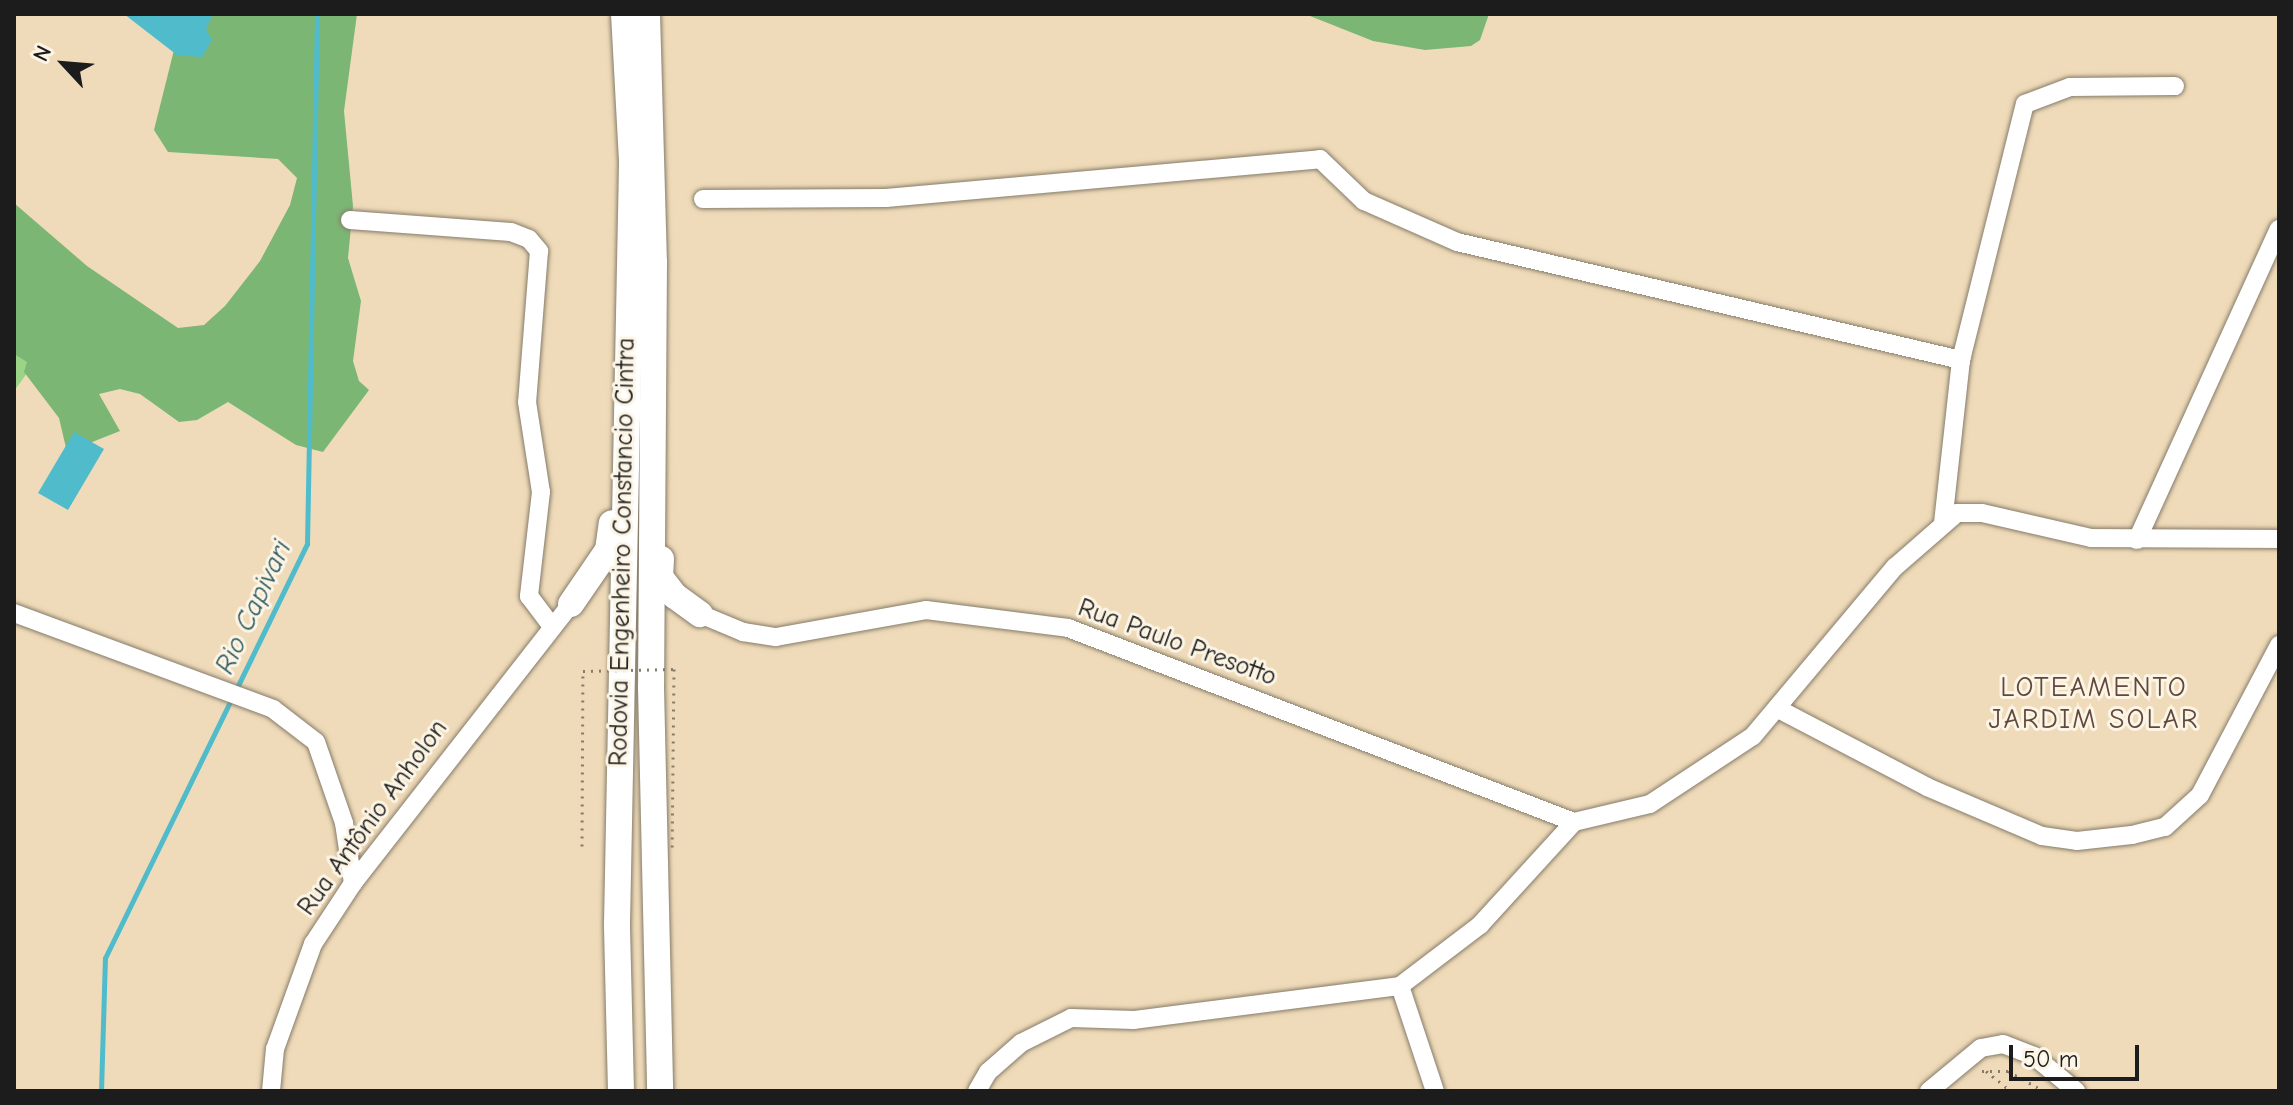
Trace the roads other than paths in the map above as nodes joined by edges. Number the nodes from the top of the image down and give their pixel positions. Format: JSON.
{"nodes":[{"id":1,"x":624,"y":14,"type":"edge"},
{"id":2,"x":648,"y":14,"type":"edge"},
{"id":3,"x":2175,"y":86,"type":"dead end"},
{"id":4,"x":703,"y":199,"type":"dead end"},
{"id":5,"x":350,"y":220,"type":"dead end"},
{"id":6,"x":2279,"y":229,"type":"edge"},
{"id":7,"x":1961,"y":360,"type":"junction"},
{"id":8,"x":623,"y":426,"type":"junction"},
{"id":9,"x":651,"y":455,"type":"junction"},
{"id":10,"x":1943,"y":523,"type":"junction"},
{"id":11,"x":2279,"y":539,"type":"edge"},
{"id":12,"x":2137,"y":540,"type":"junction"},
{"id":13,"x":571,"y":604,"type":"junction"},
{"id":14,"x":14,"y":613,"type":"edge"},
{"id":15,"x":700,"y":614,"type":"junction"},
{"id":16,"x":551,"y":625,"type":"junction"},
{"id":17,"x":2279,"y":645,"type":"edge"},
{"id":18,"x":620,"y":686,"type":"junction"},
{"id":19,"x":651,"y":687,"type":"junction"},
{"id":20,"x":1780,"y":710,"type":"junction"},
{"id":21,"x":1574,"y":822,"type":"junction"},
{"id":22,"x":353,"y":883,"type":"junction"},
{"id":23,"x":1400,"y":986,"type":"junction"},
{"id":24,"x":271,"y":1091,"type":"edge"},
{"id":25,"x":621,"y":1091,"type":"edge"},
{"id":26,"x":660,"y":1091,"type":"edge"},
{"id":27,"x":977,"y":1091,"type":"edge"},
{"id":28,"x":1435,"y":1091,"type":"edge"},
{"id":29,"x":1929,"y":1091,"type":"edge"},
{"id":30,"x":2076,"y":1091,"type":"edge"}],
"edges":[{"from":1,"to":8,"type":"highway","name":"Rodovia Engenheiro Constancio Cintra"},
{"from":2,"to":9,"type":"highway","name":"Rodovia Engenheiro Constancio Cintra"},
{"from":3,"to":7,"type":"street"},
{"from":4,"to":7,"type":"street"},
{"from":5,"to":16,"type":"street"},
{"from":6,"to":12,"type":"street"},
{"from":7,"to":10,"type":"street"},
{"from":8,"to":13,"type":"highway"},
{"from":8,"to":18,"type":"highway","name":"Rodovia Engenheiro Constancio Cintra"},
{"from":9,"to":15,"type":"highway"},
{"from":9,"to":19,"type":"highway","name":"Rodovia Engenheiro Constancio Cintra"},
{"from":10,"to":12,"type":"street"},
{"from":10,"to":20,"type":"street"},
{"from":11,"to":12,"type":"street"},
{"from":13,"to":16,"type":"street","name":"Rua Antônio Anholon"},
{"from":13,"to":18,"type":"highway"},
{"from":14,"to":22,"type":"street"},
{"from":15,"to":19,"type":"highway"},
{"from":15,"to":21,"type":"street","name":"Rua Paulo Presotto"},
{"from":16,"to":22,"type":"street","name":"Rua Antônio Anholon"},
{"from":17,"to":20,"type":"street"},
{"from":18,"to":25,"type":"highway","name":"Rodovia Engenheiro Constancio Cintra"},
{"from":19,"to":26,"type":"highway","name":"Rodovia Engenheiro Constancio Cintra"},
{"from":20,"to":21,"type":"street"},
{"from":21,"to":23,"type":"street"},
{"from":22,"to":24,"type":"street","name":"Rua Antônio Anholon"},
{"from":23,"to":27,"type":"street"},
{"from":23,"to":28,"type":"street"},
{"from":29,"to":30,"type":"street"}]}
